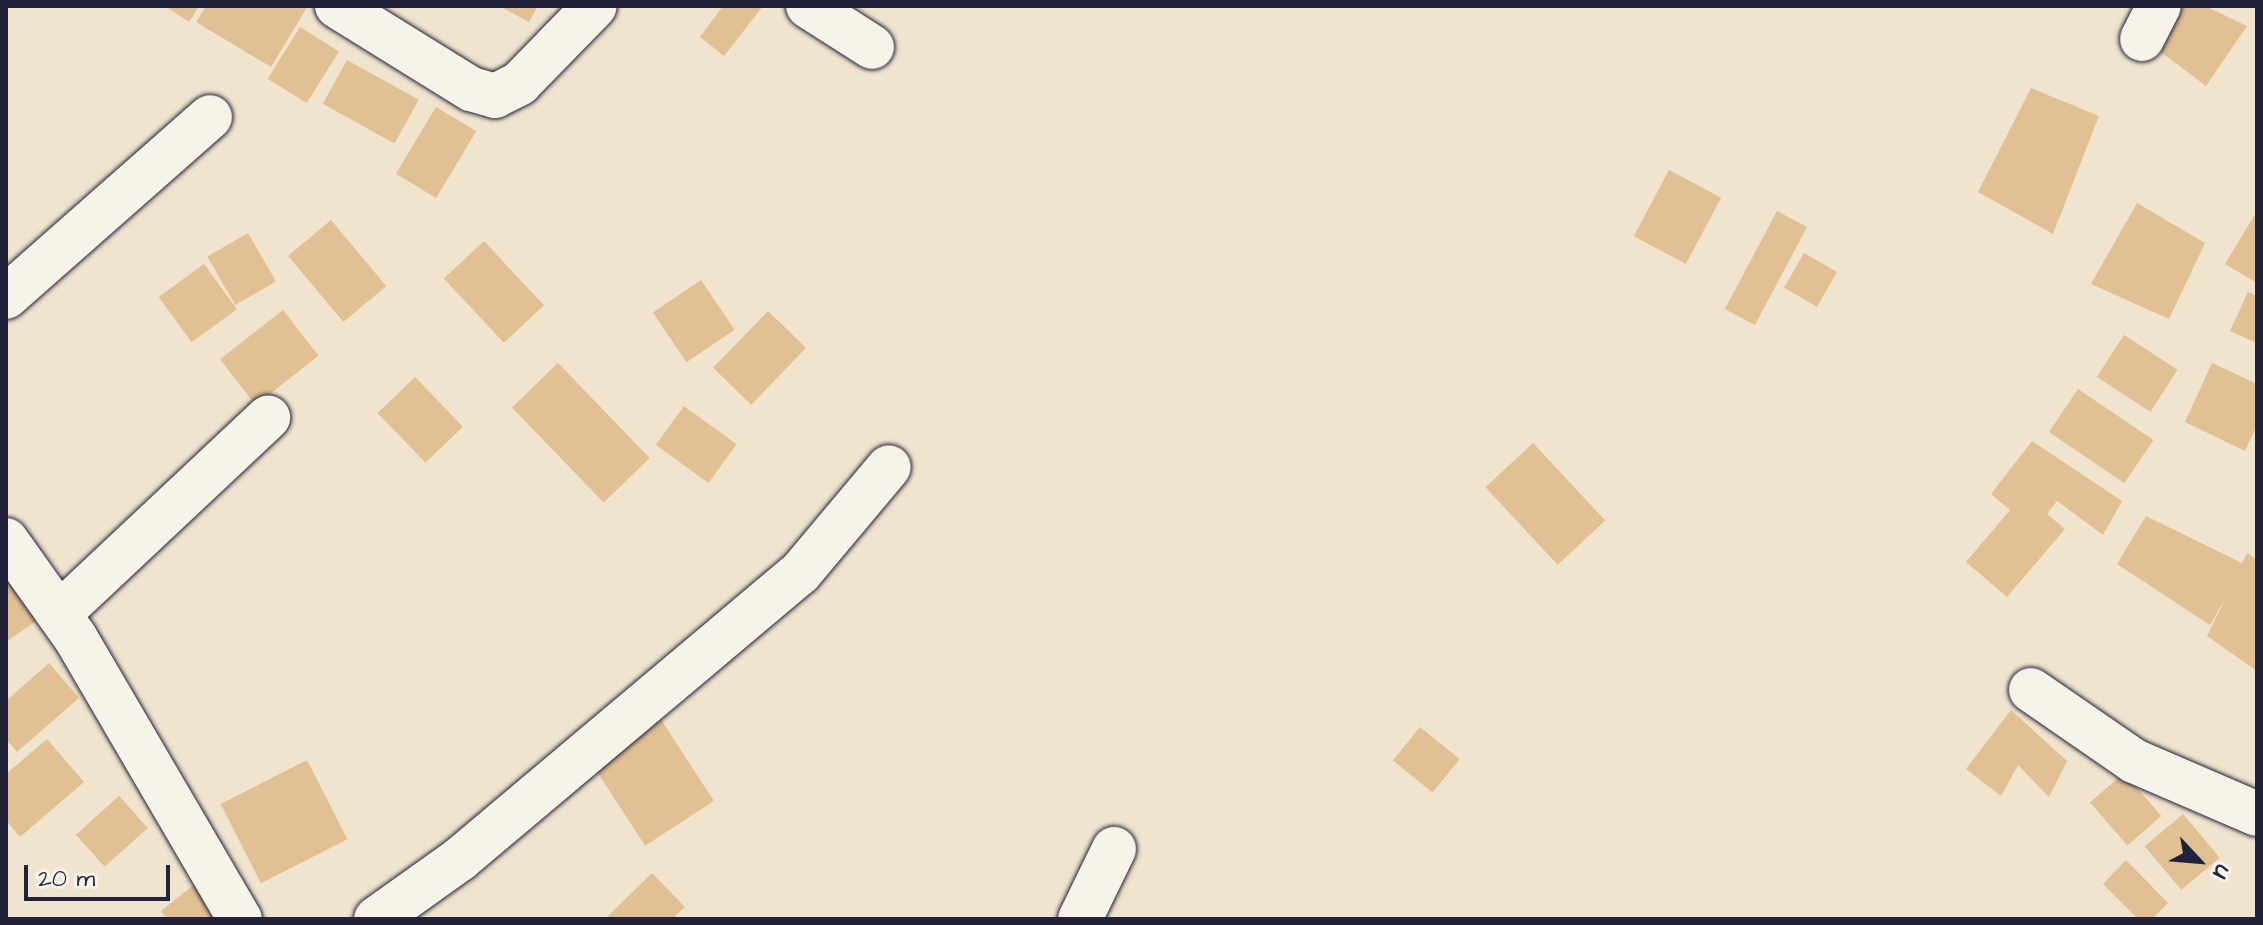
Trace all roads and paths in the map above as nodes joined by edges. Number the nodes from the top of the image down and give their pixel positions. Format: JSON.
{"nodes":[{"id":1,"x":337,"y":6,"type":"edge"},
{"id":2,"x":595,"y":6,"type":"edge"},
{"id":3,"x":808,"y":6,"type":"edge"},
{"id":4,"x":872,"y":47,"type":"dead end"},
{"id":5,"x":210,"y":117,"type":"dead end"},
{"id":6,"x":6,"y":297,"type":"edge"},
{"id":7,"x":268,"y":418,"type":"dead end"},
{"id":8,"x":889,"y":467,"type":"dead end"},
{"id":9,"x":6,"y":540,"type":"edge"},
{"id":10,"x":59,"y":614,"type":"junction"},
{"id":11,"x":2031,"y":690,"type":"dead end"},
{"id":12,"x":2257,"y":814,"type":"edge"},
{"id":13,"x":1114,"y":849,"type":"dead end"},
{"id":14,"x":240,"y":919,"type":"edge"},
{"id":15,"x":376,"y":919,"type":"edge"},
{"id":16,"x":1080,"y":919,"type":"edge"}],
"edges":[{"from":1,"to":2,"type":"street"},
{"from":3,"to":4,"type":"street"},
{"from":5,"to":6,"type":"street"},
{"from":7,"to":10,"type":"street"},
{"from":8,"to":15,"type":"street"},
{"from":9,"to":10,"type":"street"},
{"from":10,"to":14,"type":"street"},
{"from":11,"to":12,"type":"street"},
{"from":13,"to":16,"type":"street"}]}
